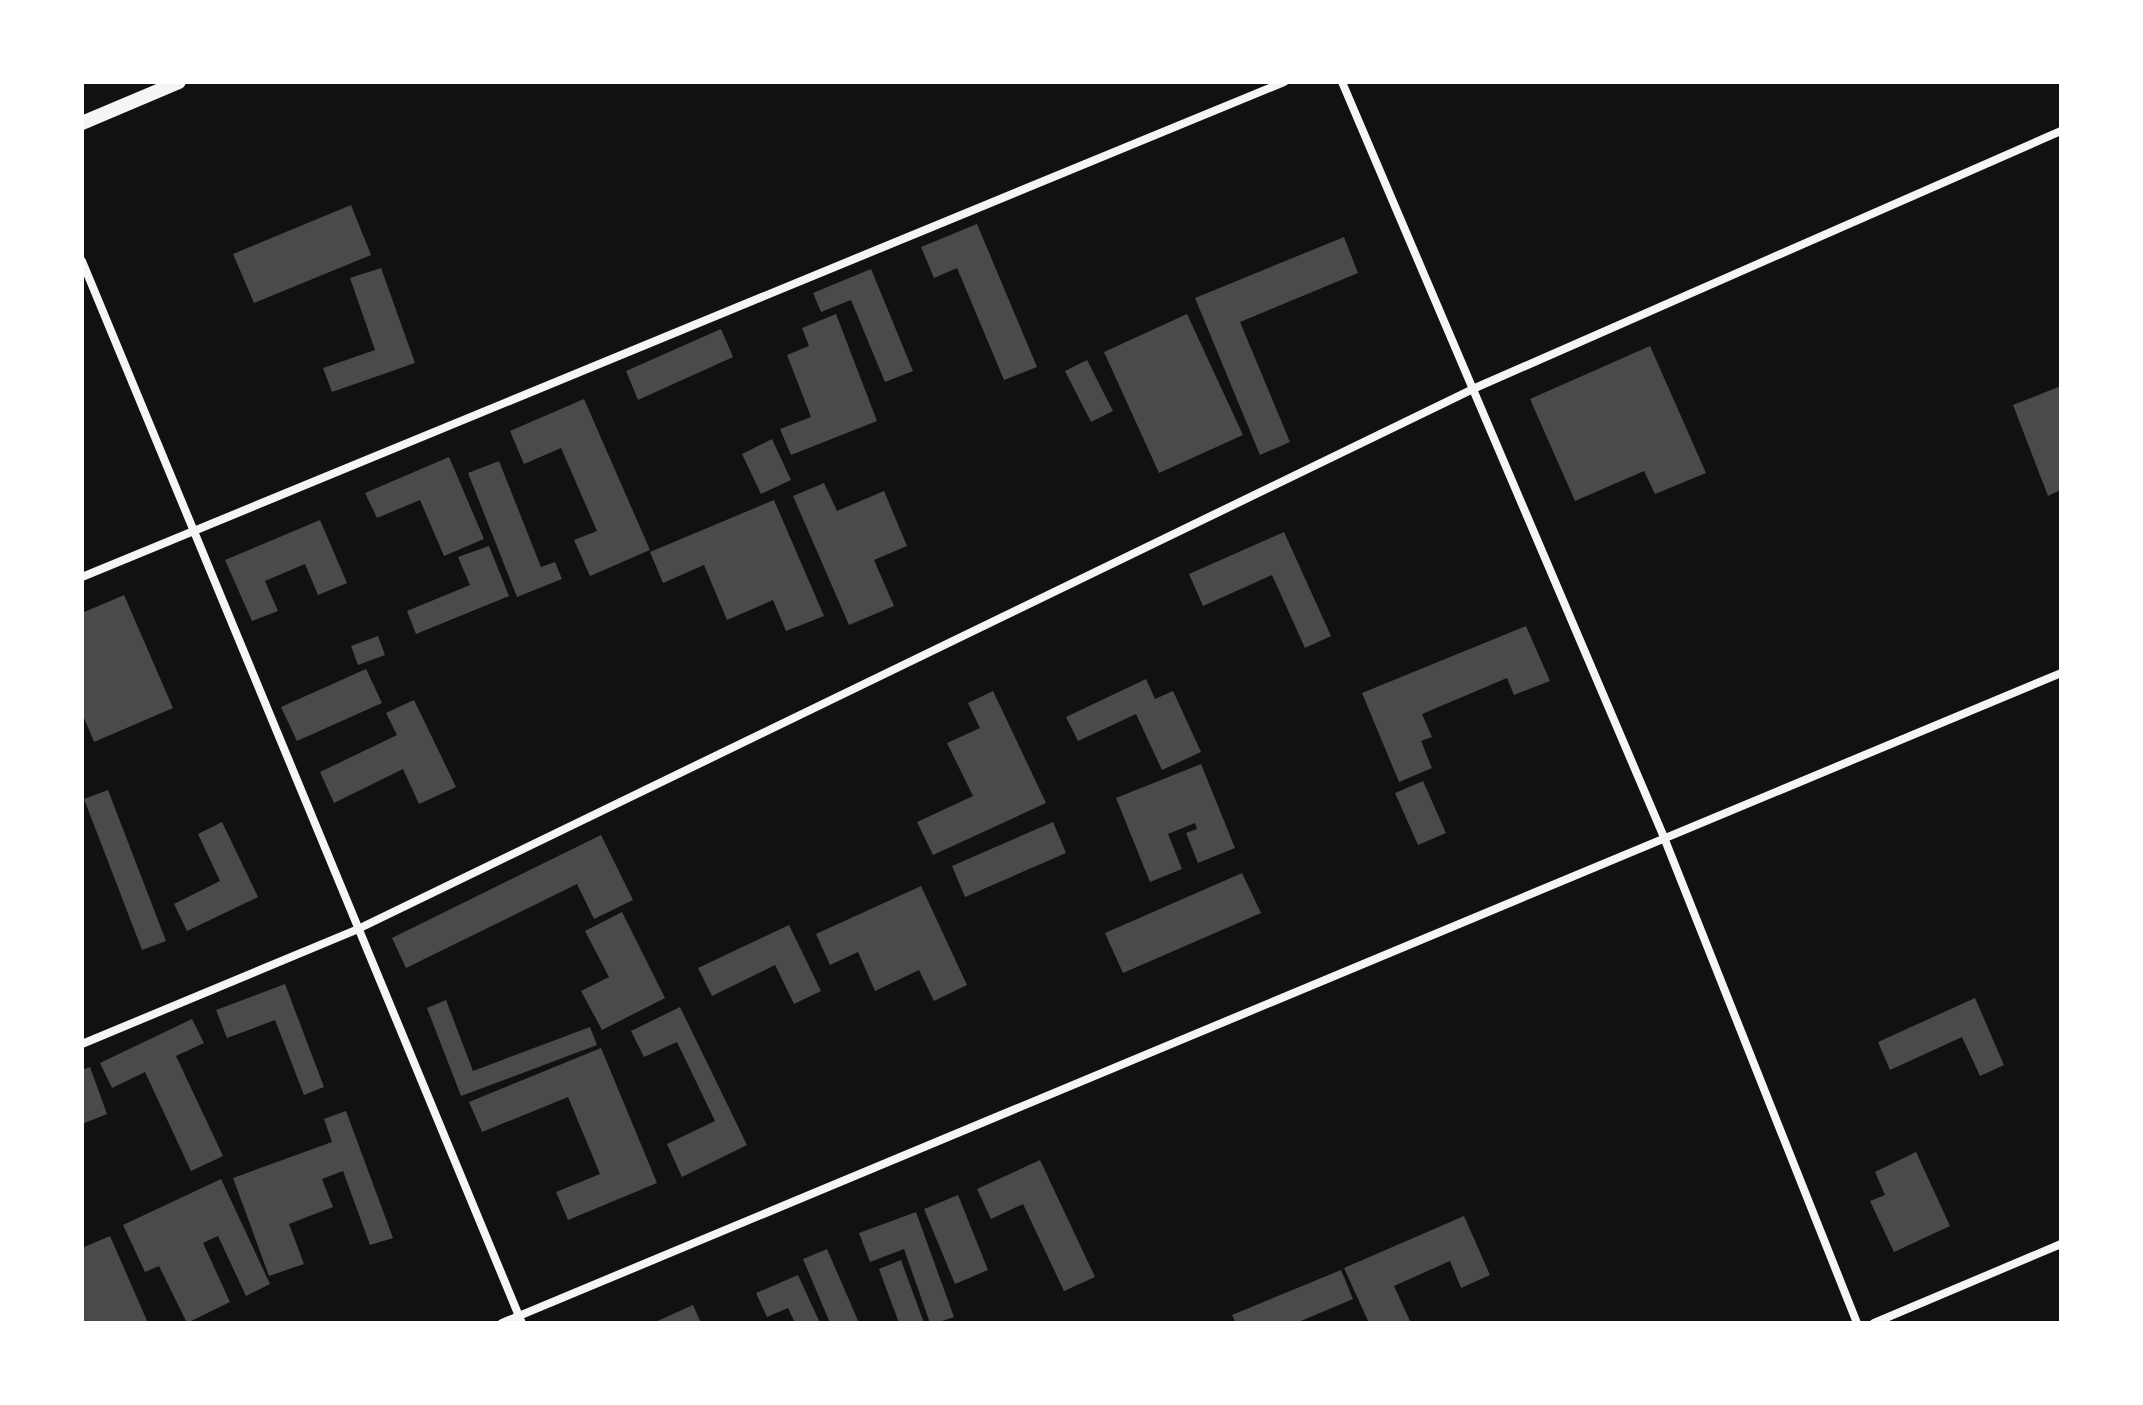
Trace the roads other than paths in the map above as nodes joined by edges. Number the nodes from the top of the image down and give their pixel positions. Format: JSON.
{"nodes":[{"id":1,"x":179,"y":82,"type":"edge"},
{"id":2,"x":1284,"y":82,"type":"edge"},
{"id":3,"x":1342,"y":82,"type":"edge"},
{"id":4,"x":82,"y":123,"type":"edge"},
{"id":5,"x":2061,"y":131,"type":"edge"},
{"id":6,"x":82,"y":261,"type":"edge"},
{"id":7,"x":1475,"y":388,"type":"junction"},
{"id":8,"x":194,"y":531,"type":"junction"},
{"id":9,"x":82,"y":577,"type":"edge"},
{"id":10,"x":2061,"y":673,"type":"edge"},
{"id":11,"x":1663,"y":835,"type":"junction"},
{"id":12,"x":358,"y":929,"type":"junction"},
{"id":13,"x":82,"y":1044,"type":"edge"},
{"id":14,"x":2061,"y":1244,"type":"edge"},
{"id":15,"x":521,"y":1319,"type":"edge"},
{"id":16,"x":502,"y":1323,"type":"edge"},
{"id":17,"x":1857,"y":1323,"type":"edge"},
{"id":18,"x":1874,"y":1323,"type":"edge"}],
"edges":[{"from":1,"to":4,"type":"street"},
{"from":2,"to":8,"type":"street"},
{"from":3,"to":7,"type":"street"},
{"from":5,"to":7,"type":"street"},
{"from":6,"to":8,"type":"street"},
{"from":7,"to":11,"type":"street"},
{"from":7,"to":12,"type":"street"},
{"from":8,"to":9,"type":"street"},
{"from":8,"to":12,"type":"street"},
{"from":10,"to":11,"type":"street"},
{"from":11,"to":15,"type":"street"},
{"from":11,"to":17,"type":"street"},
{"from":12,"to":13,"type":"street"},
{"from":12,"to":15,"type":"street"},
{"from":14,"to":18,"type":"street"},
{"from":15,"to":16,"type":"street"}]}
